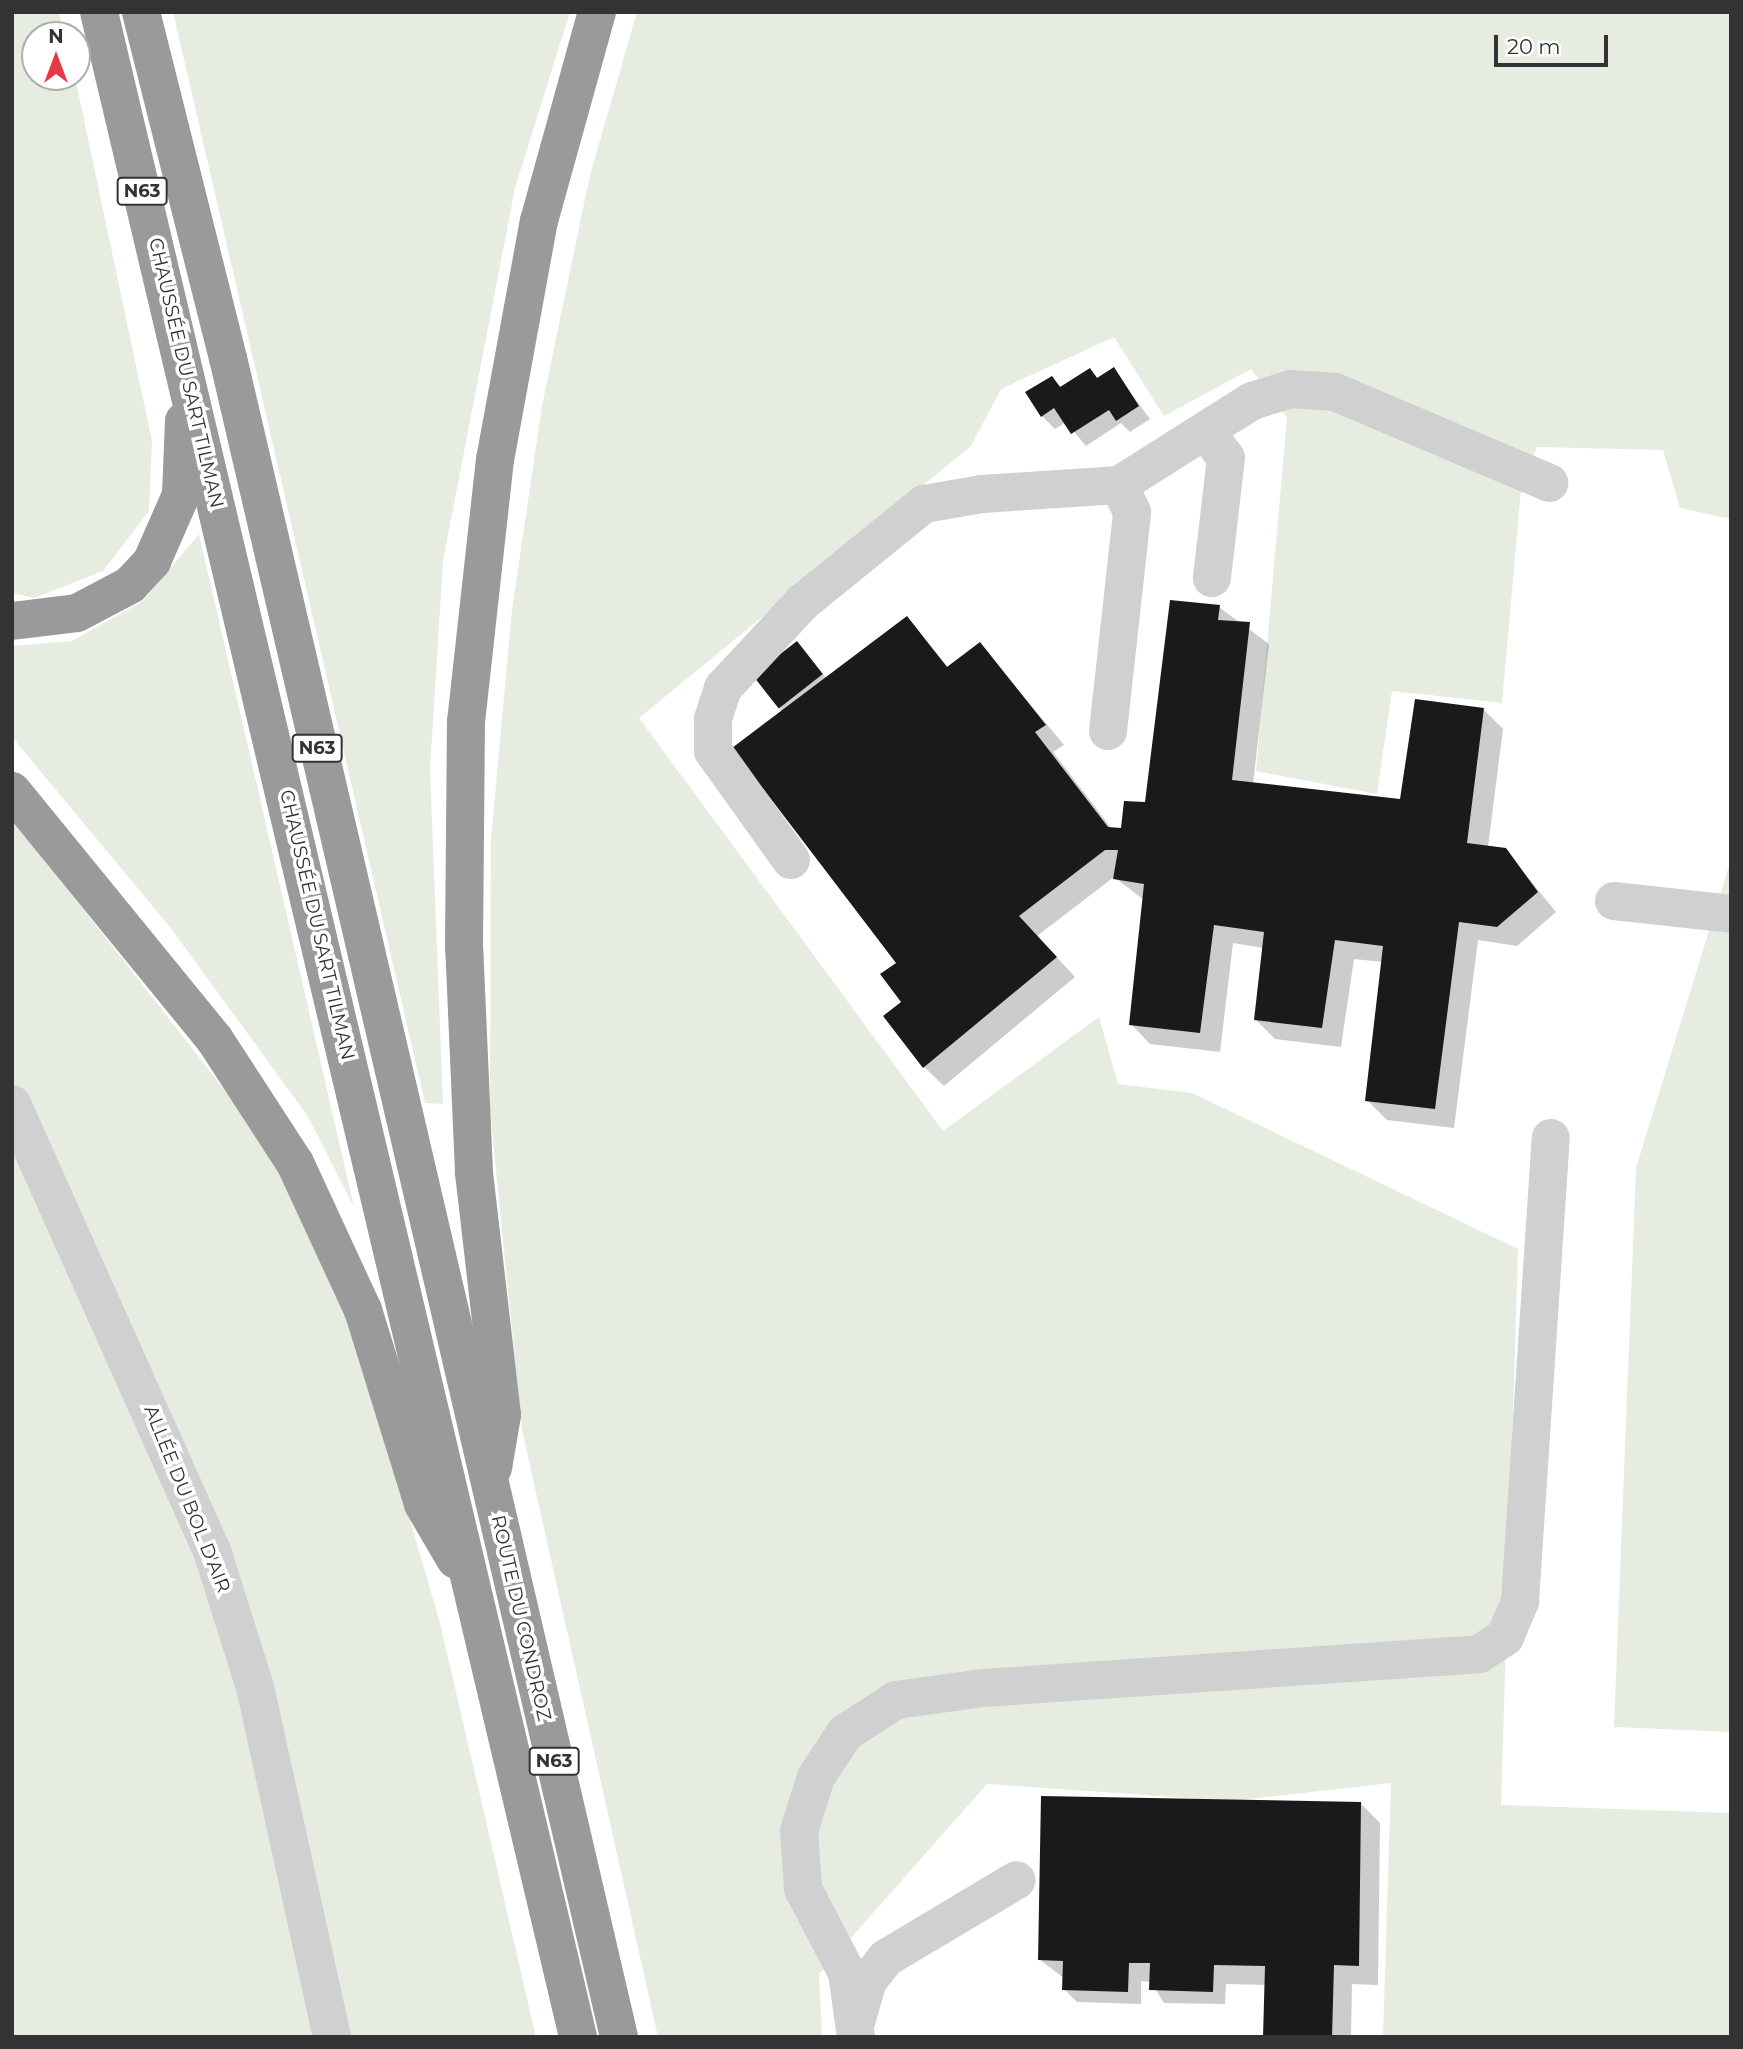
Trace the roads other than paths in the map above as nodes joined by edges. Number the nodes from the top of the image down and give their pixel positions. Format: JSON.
{"nodes":[{"id":1,"x":99,"y":12,"type":"edge"},
{"id":2,"x":141,"y":12,"type":"edge"},
{"id":3,"x":597,"y":12,"type":"edge"},
{"id":4,"x":186,"y":370,"type":"junction"},
{"id":5,"x":1205,"y":431,"type":"junction"},
{"id":6,"x":1549,"y":484,"type":"dead end"},
{"id":7,"x":1119,"y":485,"type":"junction"},
{"id":8,"x":1212,"y":578,"type":"dead end"},
{"id":9,"x":12,"y":621,"type":"edge"},
{"id":10,"x":1108,"y":731,"type":"dead end"},
{"id":11,"x":12,"y":791,"type":"edge"},
{"id":12,"x":791,"y":860,"type":"dead end"},
{"id":13,"x":1614,"y":901,"type":"dead end"},
{"id":14,"x":1731,"y":914,"type":"edge"},
{"id":15,"x":12,"y":1104,"type":"edge"},
{"id":16,"x":1551,"y":1138,"type":"dead end"},
{"id":17,"x":490,"y":1485,"type":"junction"},
{"id":18,"x":475,"y":1592,"type":"junction"},
{"id":19,"x":1017,"y":1880,"type":"dead end"},
{"id":20,"x":856,"y":2029,"type":"edge"},
{"id":21,"x":332,"y":2037,"type":"edge"},
{"id":22,"x":578,"y":2037,"type":"edge"},
{"id":23,"x":619,"y":2037,"type":"edge"}],
"edges":[{"from":1,"to":4,"type":"highway","name":"CHAUSSÉE DU SART TILMAN","number":"N63"},
{"from":2,"to":17,"type":"highway","name":"CHAUSSÉE DU SART TILMAN","number":"N63"},
{"from":3,"to":17,"type":"highway"},
{"from":4,"to":9,"type":"highway"},
{"from":4,"to":18,"type":"highway","name":"CHAUSSÉE DU SART TILMAN","number":"N63"},
{"from":5,"to":6,"type":"street"},
{"from":5,"to":7,"type":"street"},
{"from":5,"to":8,"type":"street"},
{"from":7,"to":10,"type":"street"},
{"from":7,"to":12,"type":"street"},
{"from":11,"to":18,"type":"highway"},
{"from":13,"to":14,"type":"street"},
{"from":15,"to":21,"type":"street","name":"ALLÉE DU BOL D'AIR"},
{"from":16,"to":20,"type":"street"},
{"from":17,"to":23,"type":"highway","name":"ROUTE DU CONDROZ","number":"N63"},
{"from":18,"to":22,"type":"highway","name":"ROUTE DU CONDROZ","number":"N63"},
{"from":19,"to":20,"type":"street"}]}
